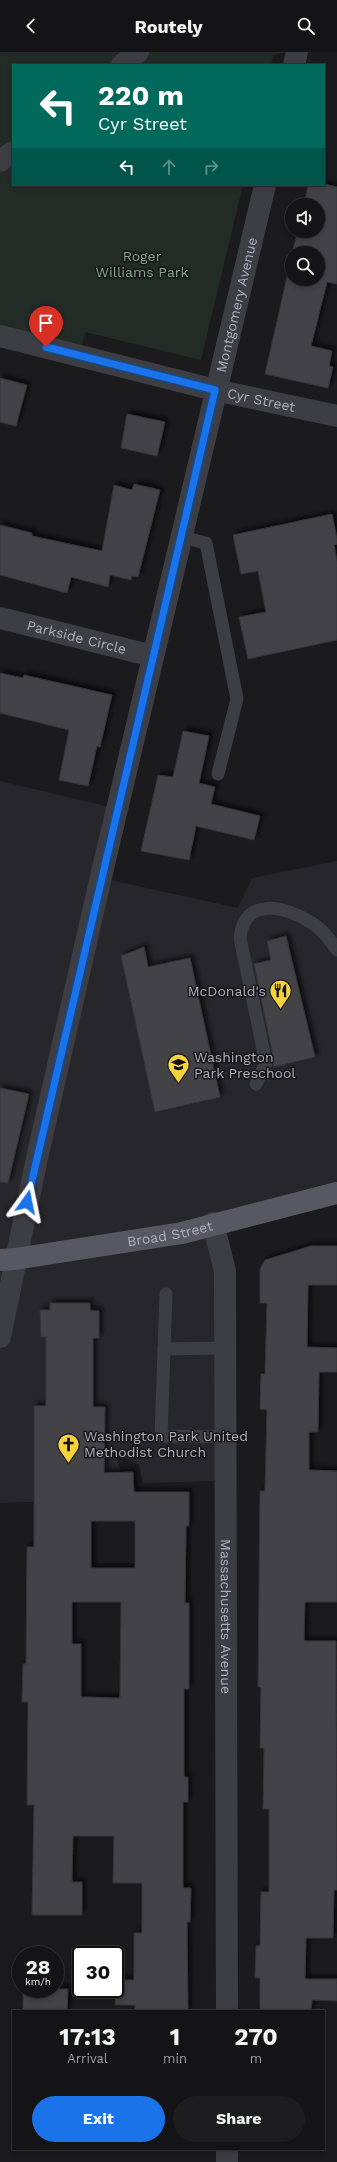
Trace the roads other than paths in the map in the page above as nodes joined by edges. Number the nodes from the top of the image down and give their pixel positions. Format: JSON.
{"nodes":[{"id":1,"x":138,"y":52,"type":"edge"},
{"id":2,"x":297,"y":52,"type":"edge"},
{"id":3,"x":123,"y":64,"type":"edge"},
{"id":4,"x":294,"y":64,"type":"edge"},
{"id":5,"x":12,"y":153,"type":"edge"},
{"id":6,"x":0,"y":161,"type":"edge"},
{"id":7,"x":264,"y":186,"type":"edge"},
{"id":8,"x":0,"y":336,"type":"edge"},
{"id":9,"x":215,"y":390,"type":"junction"},
{"id":10,"x":337,"y":416,"type":"edge"},
{"id":11,"x":182,"y":537,"type":"junction"},
{"id":12,"x":0,"y":618,"type":"edge"},
{"id":13,"x":153,"y":656,"type":"junction"},
{"id":14,"x":218,"y":774,"type":"dead end"},
{"id":15,"x":337,"y":950,"type":"edge"},
{"id":16,"x":256,"y":1084,"type":"dead end"},
{"id":17,"x":337,"y":1193,"type":"edge"},
{"id":18,"x":213,"y":1223,"type":"junction"},
{"id":19,"x":7,"y":1260,"type":"edge"},
{"id":20,"x":166,"y":1294,"type":"dead end"},
{"id":21,"x":0,"y":1337,"type":"edge"},
{"id":22,"x":225,"y":1348,"type":"junction"},
{"id":23,"x":164,"y":1349,"type":"junction"},
{"id":24,"x":224,"y":1437,"type":"junction"},
{"id":25,"x":227,"y":2010,"type":"edge"},
{"id":26,"x":227,"y":2150,"type":"edge"},
{"id":27,"x":228,"y":2162,"type":"edge"}],
"edges":[{"from":1,"to":3,"type":"street"},
{"from":2,"to":4,"type":"street"},
{"from":5,"to":6,"type":"street"},
{"from":7,"to":9,"type":"street","name":"Montgomery Avenue"},
{"from":8,"to":9,"type":"street","name":"Cyr Street"},
{"from":9,"to":10,"type":"street","name":"Cyr Street"},
{"from":9,"to":11,"type":"street","name":"Montgomery Avenue"},
{"from":11,"to":13,"type":"street","name":"Montgomery Avenue"},
{"from":11,"to":14,"type":"lane"},
{"from":12,"to":13,"type":"street","name":"Parkside Circle"},
{"from":13,"to":19,"type":"street","name":"Montgomery Avenue"},
{"from":15,"to":16,"type":"lane"},
{"from":17,"to":18,"type":"main road","name":"Broad Street"},
{"from":18,"to":19,"type":"main road","name":"Broad Street"},
{"from":18,"to":22,"type":"street","name":"Massachusetts Avenue"},
{"from":19,"to":21,"type":"street","name":"Montgomery Avenue"},
{"from":20,"to":23,"type":"lane"},
{"from":22,"to":23,"type":"lane"},
{"from":22,"to":24,"type":"street","name":"Massachusetts Avenue"},
{"from":23,"to":24,"type":"lane"},
{"from":24,"to":25,"type":"street","name":"Massachusetts Avenue"},
{"from":26,"to":27,"type":"street"}]}
